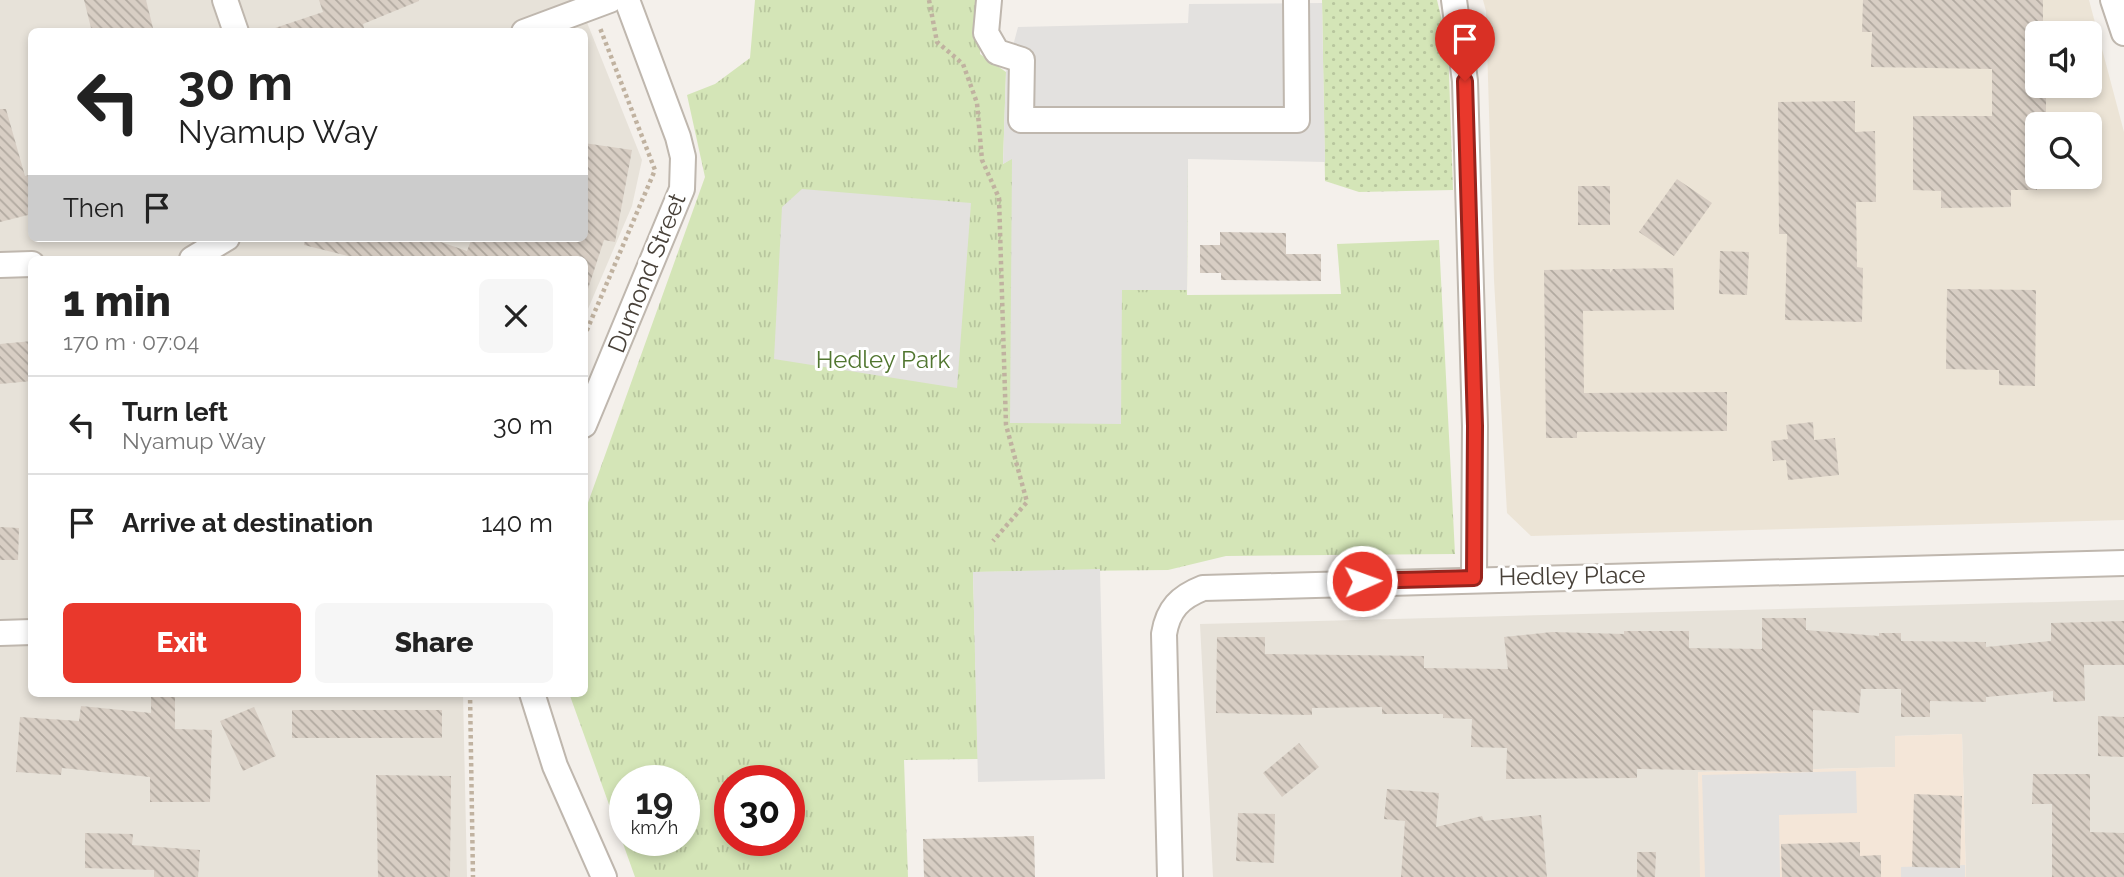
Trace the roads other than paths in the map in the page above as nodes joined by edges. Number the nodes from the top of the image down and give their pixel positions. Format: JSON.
{"nodes":[{"id":1,"x":225,"y":0,"type":"edge"},
{"id":2,"x":610,"y":0,"type":"edge"},
{"id":3,"x":627,"y":0,"type":"edge"},
{"id":4,"x":989,"y":0,"type":"edge"},
{"id":5,"x":1296,"y":0,"type":"edge"},
{"id":6,"x":1454,"y":0,"type":"edge"},
{"id":7,"x":2113,"y":0,"type":"edge"},
{"id":8,"x":235,"y":28,"type":"edge"},
{"id":9,"x":535,"y":28,"type":"edge"},
{"id":10,"x":2124,"y":32,"type":"edge"},
{"id":11,"x":220,"y":242,"type":"edge"},
{"id":12,"x":197,"y":256,"type":"edge"},
{"id":13,"x":28,"y":264,"type":"edge"},
{"id":14,"x":0,"y":265,"type":"edge"},
{"id":15,"x":588,"y":416,"type":"edge"},
{"id":16,"x":2124,"y":563,"type":"edge"},
{"id":17,"x":1474,"y":578,"type":"junction"},
{"id":18,"x":28,"y":632,"type":"edge"},
{"id":19,"x":0,"y":633,"type":"edge"},
{"id":20,"x":533,"y":697,"type":"edge"},
{"id":21,"x":601,"y":875,"type":"edge"},
{"id":22,"x":1170,"y":877,"type":"edge"}],
"edges":[{"from":1,"to":8,"type":"street"},
{"from":2,"to":9,"type":"street"},
{"from":3,"to":15,"type":"street","name":"Dumond Street"},
{"from":4,"to":5,"type":"street"},
{"from":6,"to":17,"type":"street"},
{"from":7,"to":10,"type":"street"},
{"from":11,"to":12,"type":"street"},
{"from":13,"to":14,"type":"street"},
{"from":16,"to":17,"type":"street","name":"Hedley Place"},
{"from":17,"to":22,"type":"street","name":"Hedley Place"},
{"from":18,"to":19,"type":"street"},
{"from":20,"to":21,"type":"street"}]}
